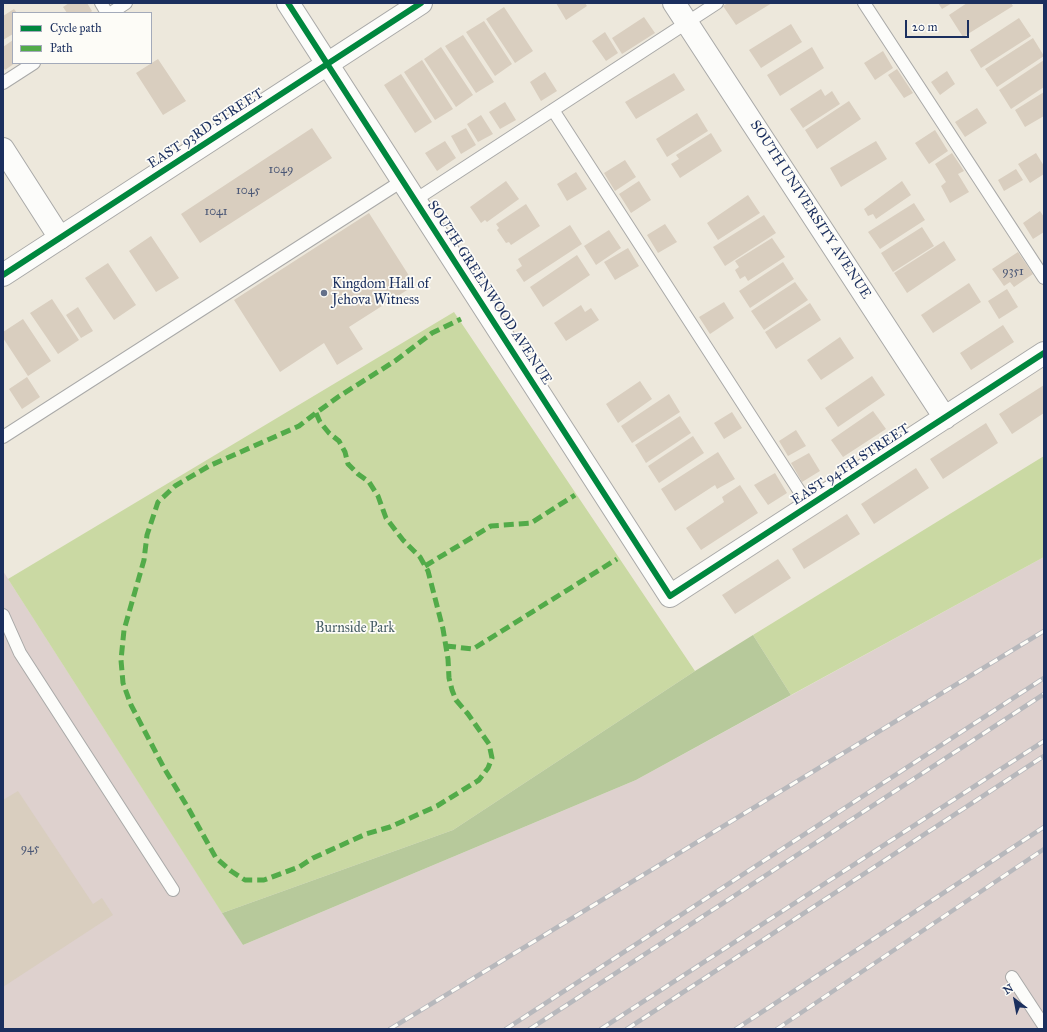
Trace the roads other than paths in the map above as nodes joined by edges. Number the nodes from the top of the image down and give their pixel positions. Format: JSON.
{"nodes":[{"id":1,"x":101,"y":3,"type":"edge"},
{"id":2,"x":126,"y":3,"type":"edge"},
{"id":3,"x":288,"y":3,"type":"edge"},
{"id":4,"x":421,"y":3,"type":"edge"},
{"id":5,"x":674,"y":3,"type":"edge"},
{"id":6,"x":717,"y":3,"type":"edge"},
{"id":7,"x":864,"y":3,"type":"edge"},
{"id":8,"x":106,"y":12,"type":"edge"},
{"id":9,"x":112,"y":12,"type":"edge"},
{"id":10,"x":687,"y":23,"type":"junction"},
{"id":11,"x":32,"y":64,"type":"edge"},
{"id":12,"x":327,"y":64,"type":"junction"},
{"id":13,"x":3,"y":83,"type":"edge"},
{"id":14,"x":553,"y":110,"type":"junction"},
{"id":15,"x":3,"y":149,"type":"edge"},
{"id":16,"x":402,"y":181,"type":"junction"},
{"id":17,"x":414,"y":200,"type":"junction"},
{"id":18,"x":60,"y":238,"type":"junction"},
{"id":19,"x":3,"y":275,"type":"edge"},
{"id":20,"x":1044,"y":278,"type":"edge"},
{"id":21,"x":1044,"y":353,"type":"edge"},
{"id":22,"x":945,"y":418,"type":"junction"},
{"id":23,"x":3,"y":437,"type":"edge"},
{"id":24,"x":809,"y":506,"type":"junction"},
{"id":25,"x":670,"y":596,"type":"joint"},
{"id":26,"x":3,"y":615,"type":"edge"},
{"id":27,"x":173,"y":890,"type":"dead end"},
{"id":28,"x":1012,"y":977,"type":"dead end"},
{"id":29,"x":1044,"y":1026,"type":"edge"}],
"edges":[{"from":1,"to":8,"type":"lane"},
{"from":2,"to":9,"type":"lane"},
{"from":3,"to":12,"type":"street","name":"SOUTH GREENWOOD AVENUE"},
{"from":4,"to":12,"type":"street","name":"EAST 93RD STREET"},
{"from":5,"to":10,"type":"street","name":"SOUTH UNIVERSITY AVENUE"},
{"from":6,"to":10,"type":"lane"},
{"from":7,"to":20,"type":"lane"},
{"from":10,"to":14,"type":"lane"},
{"from":10,"to":22,"type":"street","name":"SOUTH UNIVERSITY AVENUE"},
{"from":11,"to":13,"type":"lane"},
{"from":12,"to":16,"type":"street","name":"SOUTH GREENWOOD AVENUE"},
{"from":12,"to":18,"type":"street","name":"EAST 93RD STREET"},
{"from":14,"to":17,"type":"lane"},
{"from":14,"to":24,"type":"lane"},
{"from":15,"to":18,"type":"street"},
{"from":16,"to":17,"type":"street","name":"SOUTH GREENWOOD AVENUE"},
{"from":16,"to":23,"type":"lane"},
{"from":17,"to":25,"type":"street","name":"SOUTH GREENWOOD AVENUE"},
{"from":18,"to":19,"type":"street","name":"EAST 93RD STREET"},
{"from":21,"to":22,"type":"street","name":"EAST 94TH STREET"},
{"from":22,"to":24,"type":"street","name":"EAST 94TH STREET"},
{"from":24,"to":25,"type":"street","name":"EAST 94TH STREET"},
{"from":26,"to":27,"type":"lane"},
{"from":28,"to":29,"type":"lane"}]}
